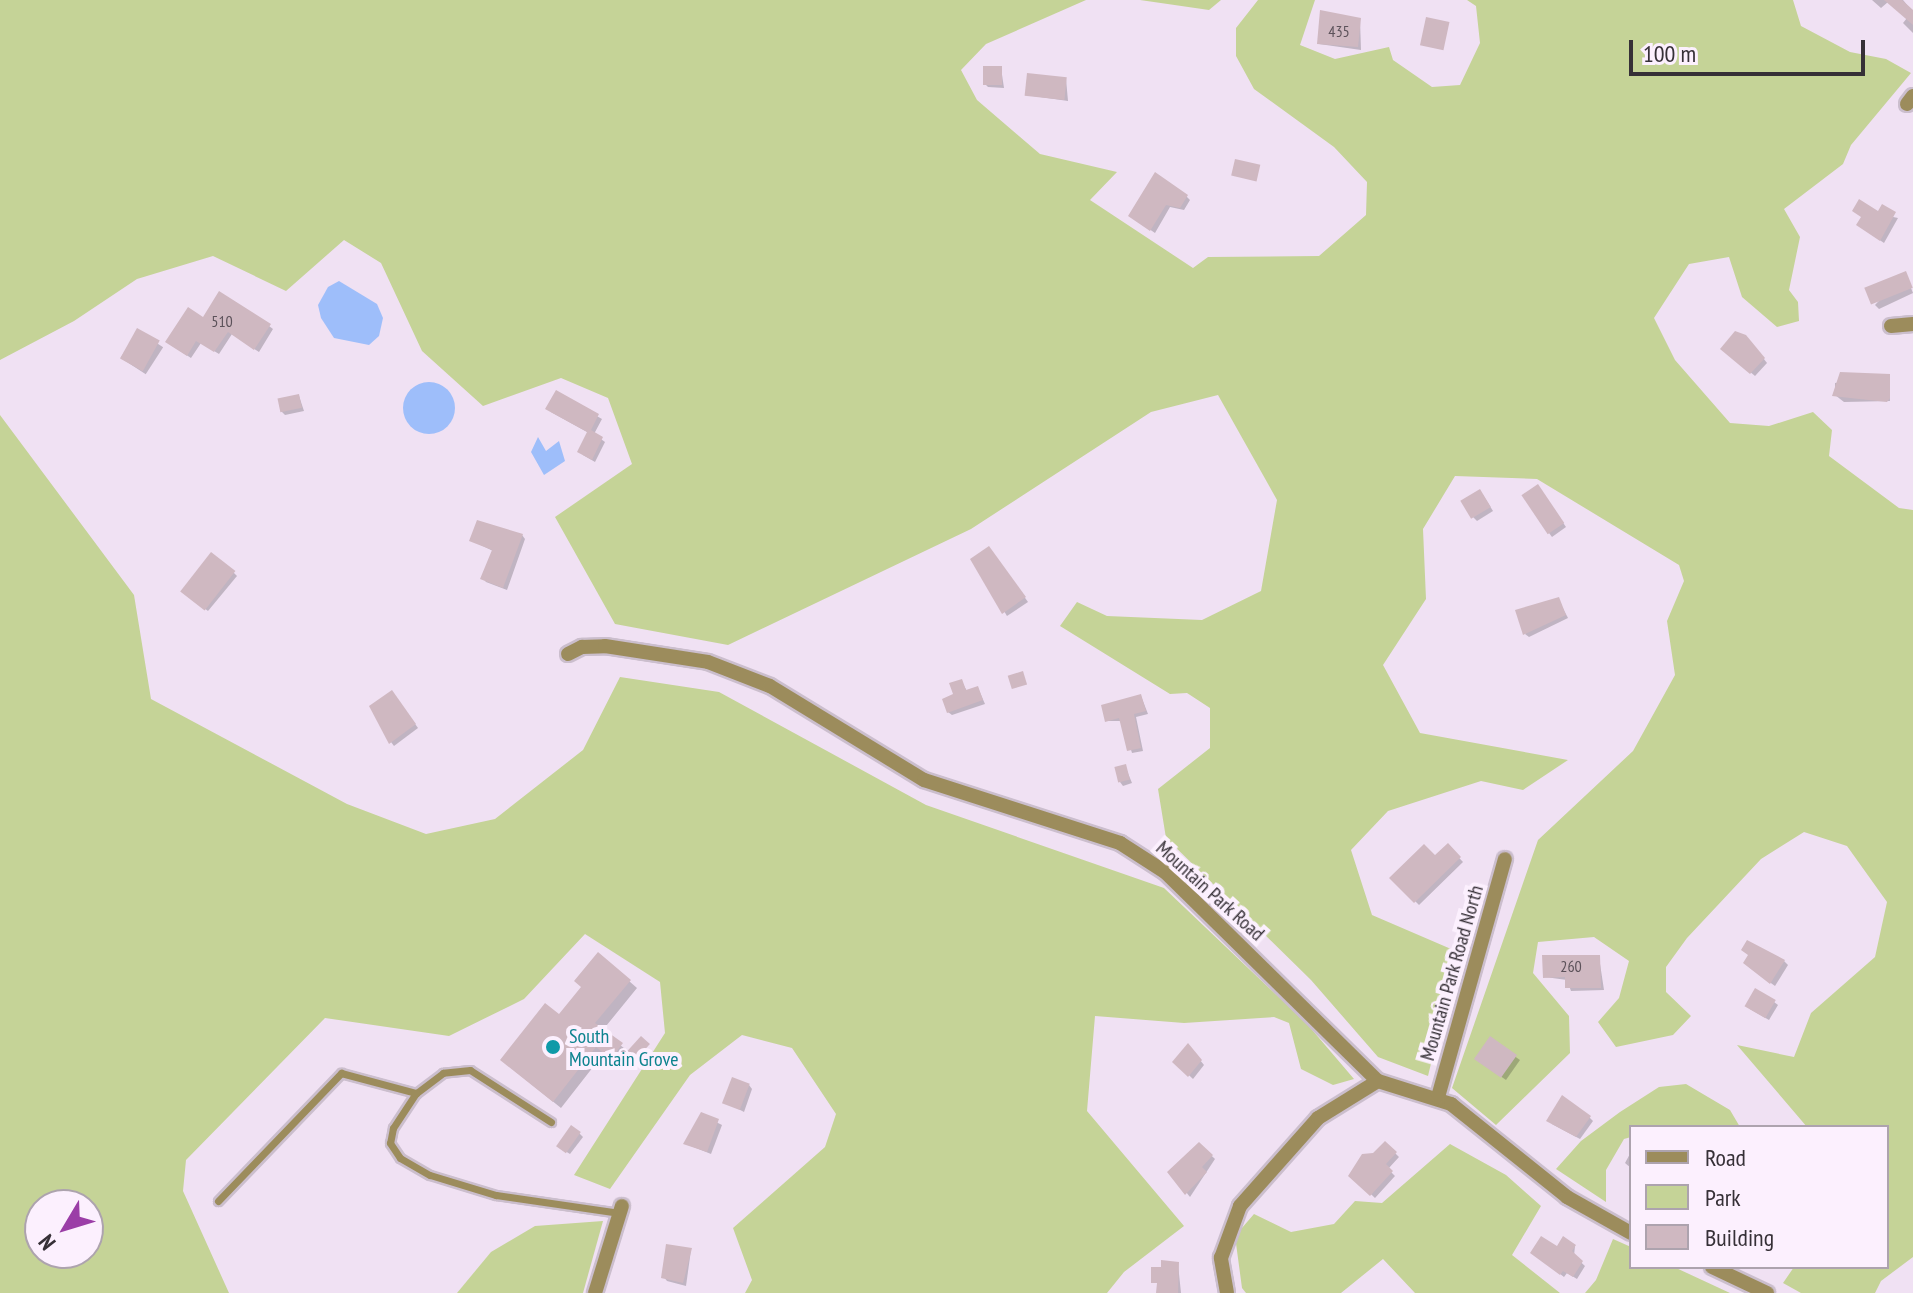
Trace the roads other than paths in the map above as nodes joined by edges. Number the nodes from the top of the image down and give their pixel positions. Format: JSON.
{"nodes":[{"id":1,"x":1913,"y":324,"type":"edge"},
{"id":2,"x":1891,"y":326,"type":"dead end"},
{"id":3,"x":568,"y":654,"type":"dead end"},
{"id":4,"x":1505,"y":859,"type":"dead end"},
{"id":5,"x":1378,"y":1081,"type":"junction"},
{"id":6,"x":416,"y":1093,"type":"junction"},
{"id":7,"x":1438,"y":1097,"type":"junction"},
{"id":8,"x":551,"y":1122,"type":"dead end"},
{"id":9,"x":218,"y":1201,"type":"dead end"},
{"id":10,"x":621,"y":1210,"type":"joint"},
{"id":11,"x":1629,"y":1232,"type":"edge"},
{"id":12,"x":1716,"y":1269,"type":"edge"},
{"id":13,"x":595,"y":1293,"type":"edge"},
{"id":14,"x":1227,"y":1293,"type":"edge"},
{"id":15,"x":1767,"y":1293,"type":"edge"}],
"edges":[{"from":1,"to":2,"type":"street"},
{"from":3,"to":5,"type":"street","name":"Mountain Park Road"},
{"from":4,"to":7,"type":"street","name":"Mountain Park Road North"},
{"from":5,"to":7,"type":"street","name":"Mountain Park Road"},
{"from":5,"to":14,"type":"street"},
{"from":6,"to":8,"type":"lane"},
{"from":6,"to":9,"type":"lane"},
{"from":6,"to":10,"type":"lane"},
{"from":7,"to":11,"type":"street","name":"Mountain Park Road"},
{"from":10,"to":13,"type":"street"},
{"from":12,"to":15,"type":"street"}]}
